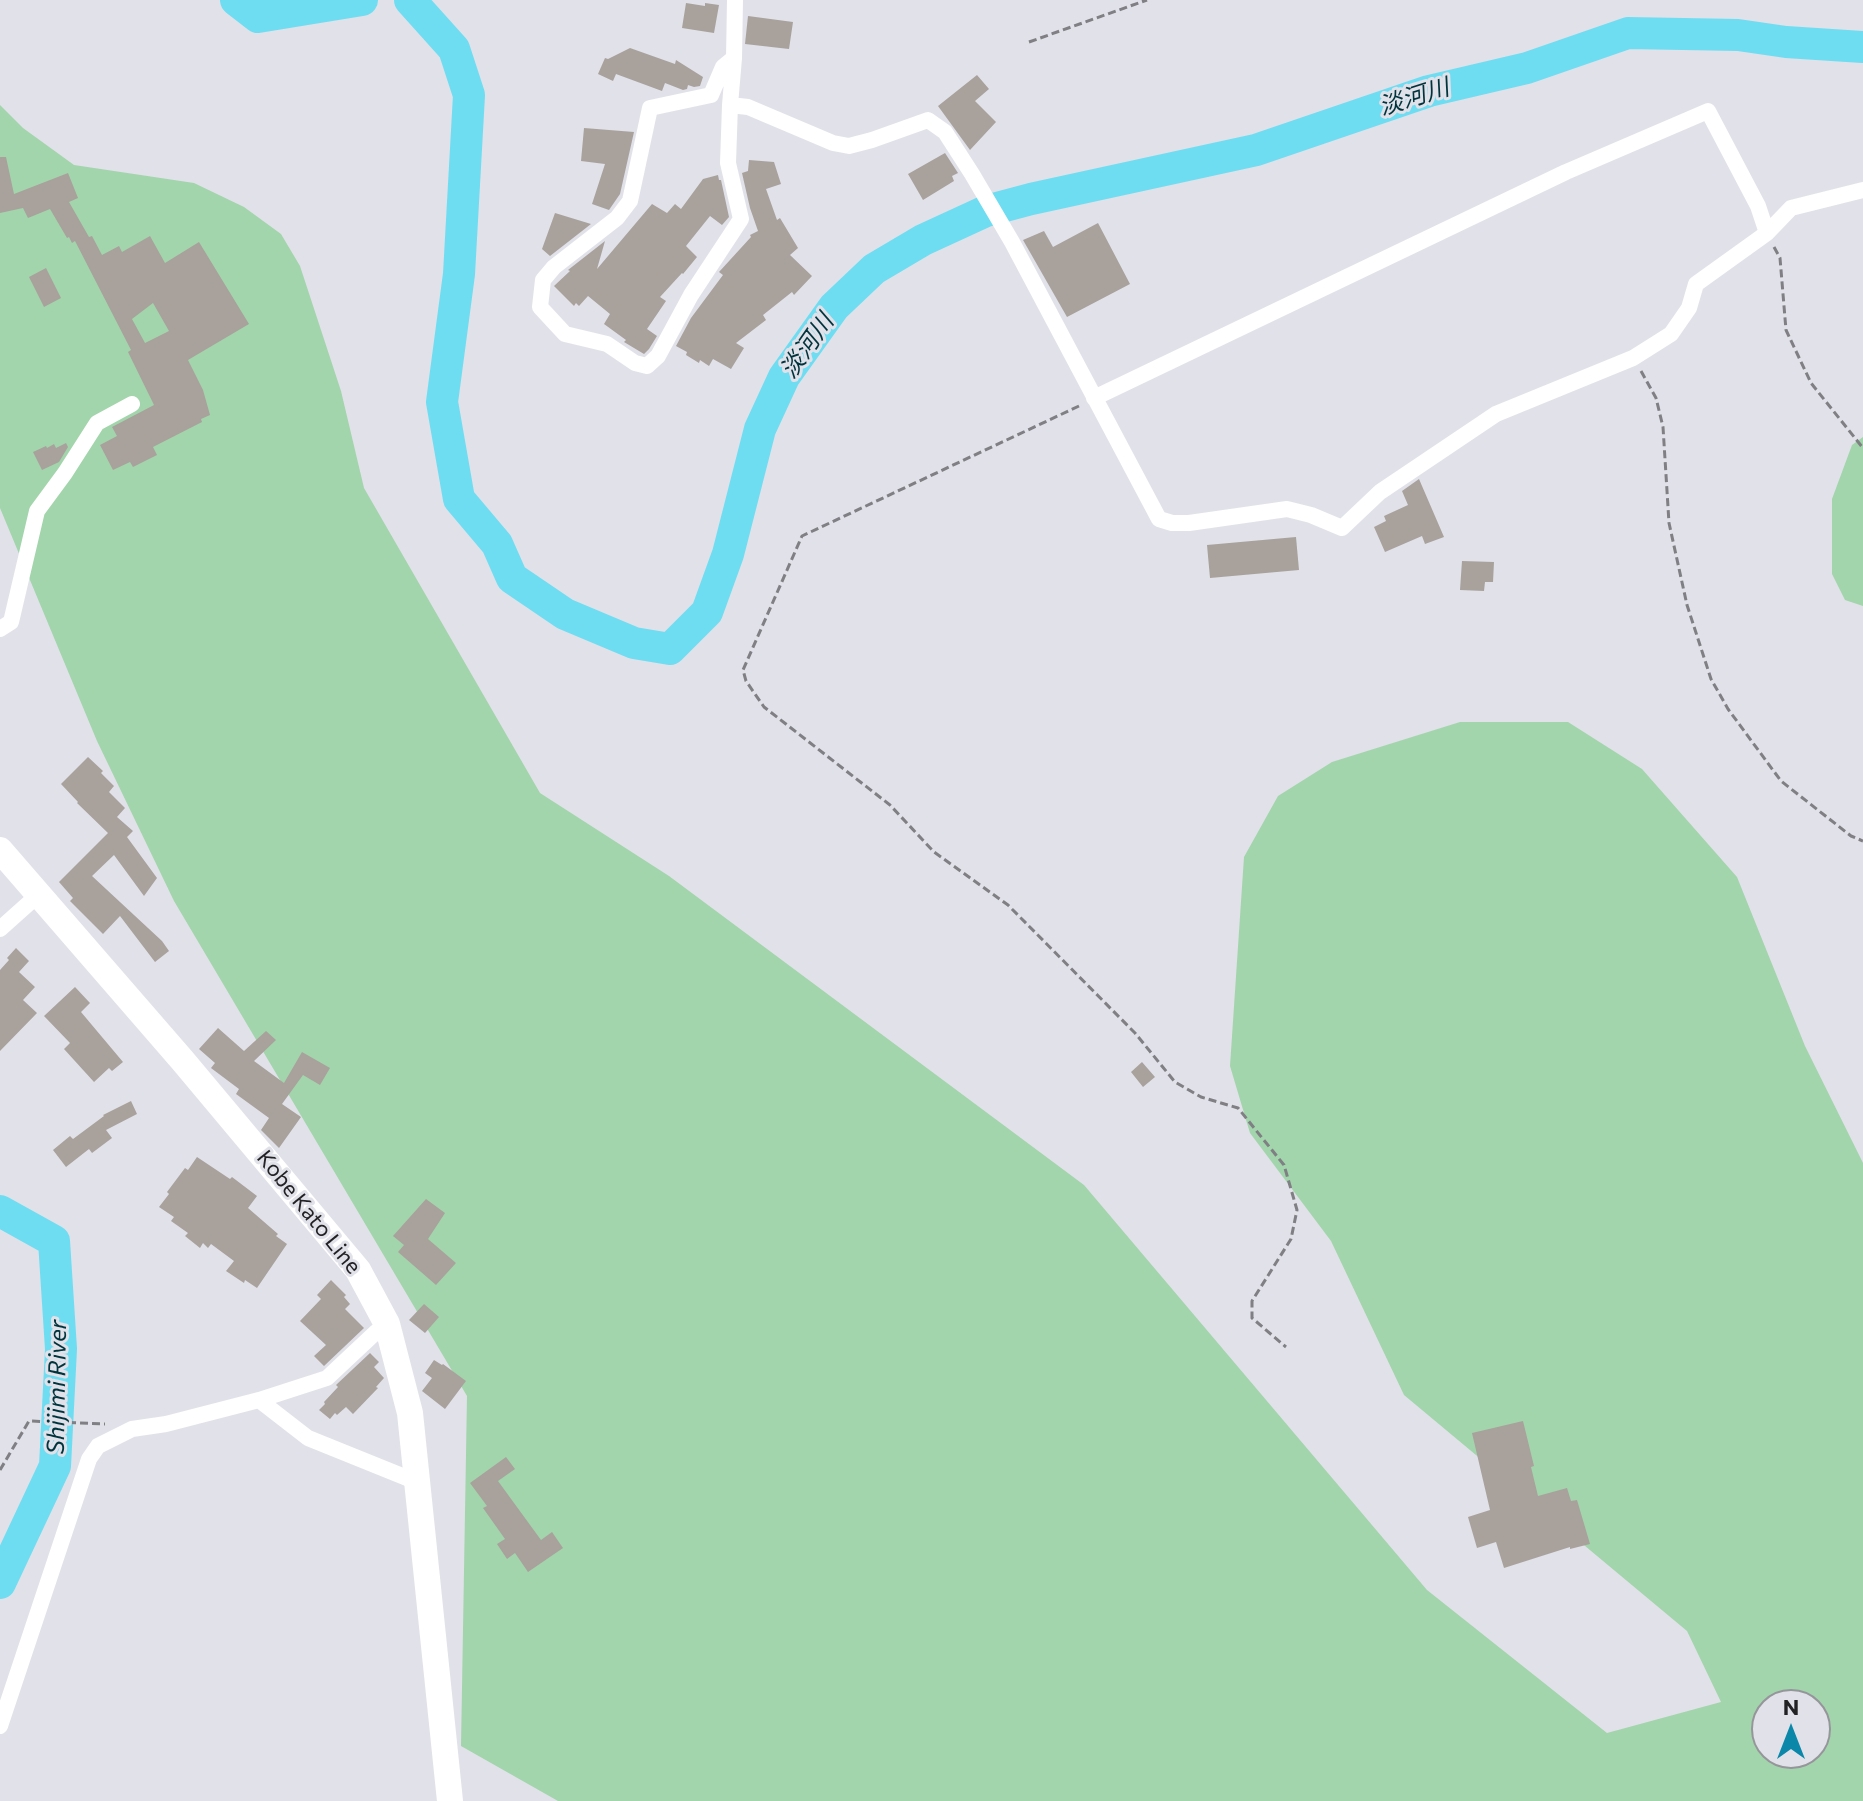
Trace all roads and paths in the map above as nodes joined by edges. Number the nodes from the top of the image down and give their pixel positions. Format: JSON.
{"nodes":[{"id":1,"x":735,"y":0,"type":"edge"},
{"id":2,"x":1147,"y":0,"type":"edge"},
{"id":3,"x":1029,"y":42,"type":"dead end"},
{"id":4,"x":734,"y":58,"type":"junction"},
{"id":5,"x":730,"y":105,"type":"junction"},
{"id":6,"x":1863,"y":190,"type":"edge"},
{"id":7,"x":1767,"y":233,"type":"junction"},
{"id":8,"x":1633,"y":358,"type":"junction"},
{"id":9,"x":1094,"y":398,"type":"junction"},
{"id":10,"x":132,"y":404,"type":"dead end"},
{"id":11,"x":1863,"y":448,"type":"edge"},
{"id":12,"x":0,"y":629,"type":"edge"},
{"id":13,"x":1863,"y":841,"type":"edge"},
{"id":14,"x":0,"y":850,"type":"edge"},
{"id":15,"x":38,"y":895,"type":"junction"},
{"id":16,"x":0,"y":929,"type":"edge"},
{"id":17,"x":387,"y":1324,"type":"junction"},
{"id":18,"x":1286,"y":1347,"type":"dead end"},
{"id":19,"x":259,"y":1400,"type":"junction"},
{"id":20,"x":132,"y":1429,"type":"junction"},
{"id":21,"x":0,"y":1470,"type":"edge"},
{"id":22,"x":417,"y":1482,"type":"junction"},
{"id":23,"x":0,"y":1726,"type":"edge"},
{"id":24,"x":450,"y":1801,"type":"edge"}],
"edges":[{"from":1,"to":4,"type":"street"},
{"from":2,"to":3,"type":"path"},
{"from":4,"to":5,"type":"street"},
{"from":4,"to":5,"type":"street"},
{"from":5,"to":9,"type":"street"},
{"from":6,"to":7,"type":"street"},
{"from":7,"to":8,"type":"street"},
{"from":7,"to":9,"type":"street"},
{"from":7,"to":11,"type":"path"},
{"from":8,"to":9,"type":"street"},
{"from":8,"to":13,"type":"path"},
{"from":9,"to":18,"type":"path"},
{"from":10,"to":12,"type":"street"},
{"from":14,"to":15,"type":"main road","name":"Kobe Kato Line"},
{"from":15,"to":16,"type":"street"},
{"from":15,"to":17,"type":"main road","name":"Kobe Kato Line"},
{"from":17,"to":19,"type":"street"},
{"from":17,"to":22,"type":"main road","name":"Kobe Kato Line"},
{"from":19,"to":20,"type":"street"},
{"from":19,"to":22,"type":"street"},
{"from":20,"to":21,"type":"path"},
{"from":20,"to":23,"type":"street"},
{"from":22,"to":24,"type":"main road","name":"Kobe Kato Line"}]}
